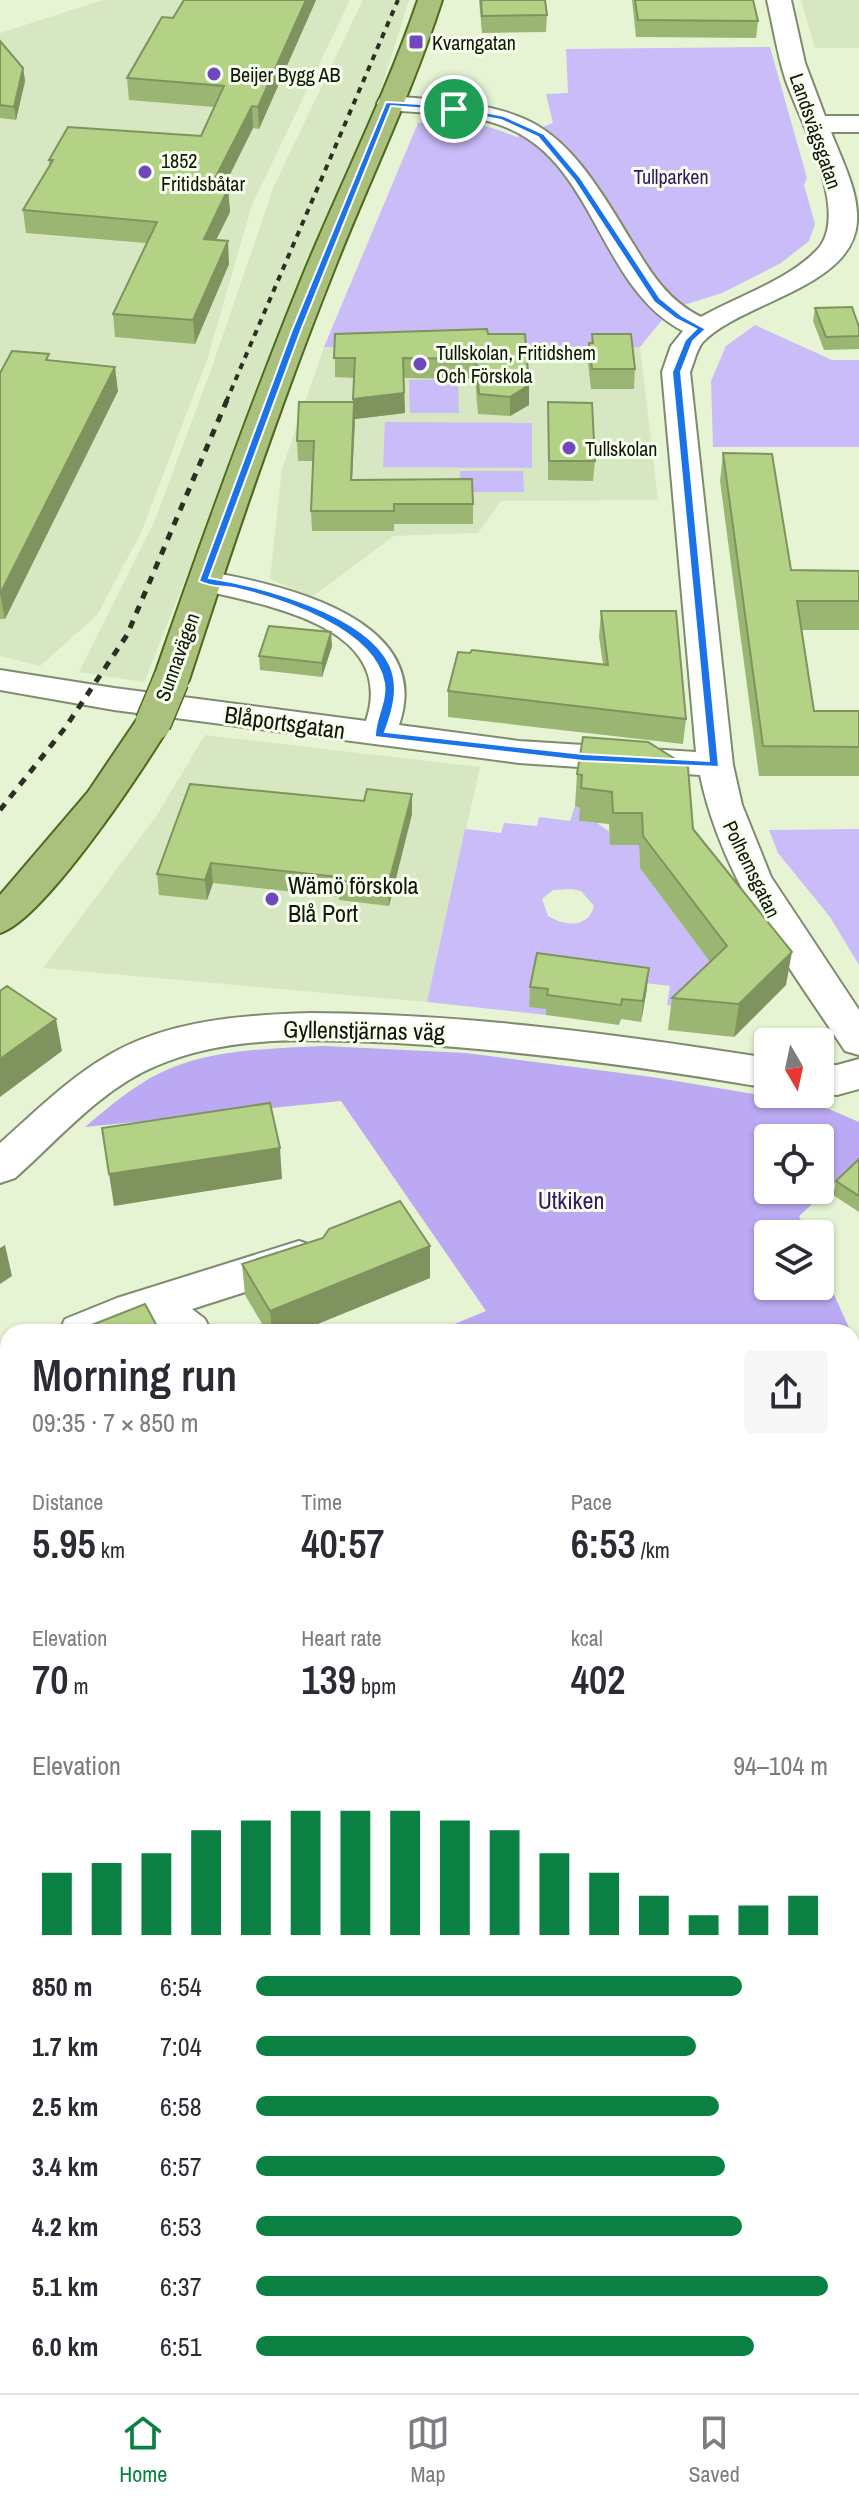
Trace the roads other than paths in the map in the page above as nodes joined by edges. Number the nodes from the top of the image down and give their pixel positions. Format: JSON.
{"nodes":[{"id":1,"x":430,"y":0,"type":"edge"},
{"id":2,"x":779,"y":0,"type":"edge"},
{"id":3,"x":389,"y":103,"type":"junction"},
{"id":4,"x":816,"y":124,"type":"junction"},
{"id":5,"x":859,"y":124,"type":"edge"},
{"id":6,"x":702,"y":329,"type":"junction"},
{"id":7,"x":204,"y":581,"type":"junction"},
{"id":8,"x":0,"y":680,"type":"edge"},
{"id":9,"x":379,"y":734,"type":"junction"},
{"id":10,"x":715,"y":765,"type":"junction"},
{"id":11,"x":0,"y":919,"type":"edge"},
{"id":12,"x":859,"y":1041,"type":"edge"},
{"id":13,"x":754,"y":1071,"type":"edge"},
{"id":14,"x":859,"y":1074,"type":"edge"},
{"id":15,"x":834,"y":1080,"type":"edge"},
{"id":16,"x":0,"y":1167,"type":"edge"},
{"id":17,"x":309,"y":1255,"type":"edge"},
{"id":18,"x":132,"y":1310,"type":"junction"},
{"id":19,"x":100,"y":1324,"type":"edge"},
{"id":20,"x":179,"y":1324,"type":"edge"}],
"edges":[{"from":1,"to":3,"type":"main road","name":"Sunnavägen"},
{"from":2,"to":4,"type":"street","name":"Landsvägsgatan"},
{"from":3,"to":6,"type":"street"},
{"from":3,"to":7,"type":"main road","name":"Sunnavägen"},
{"from":4,"to":5,"type":"street"},
{"from":4,"to":6,"type":"street","name":"Landsvägsgatan"},
{"from":6,"to":10,"type":"street","name":"Polhemsgatan"},
{"from":7,"to":9,"type":"street"},
{"from":7,"to":11,"type":"main road","name":"Sunnavägen","bridge":true},
{"from":8,"to":9,"type":"street","name":"Blåportsgatan"},
{"from":9,"to":10,"type":"street","name":"Blåportsgatan"},
{"from":10,"to":12,"type":"street","name":"Polhemsgatan"},
{"from":13,"to":16,"type":"street","name":"Gyllenstjärnas väg"},
{"from":14,"to":15,"type":"street"},
{"from":17,"to":18,"type":"street"},
{"from":18,"to":19,"type":"street"},
{"from":18,"to":20,"type":"street"}]}
